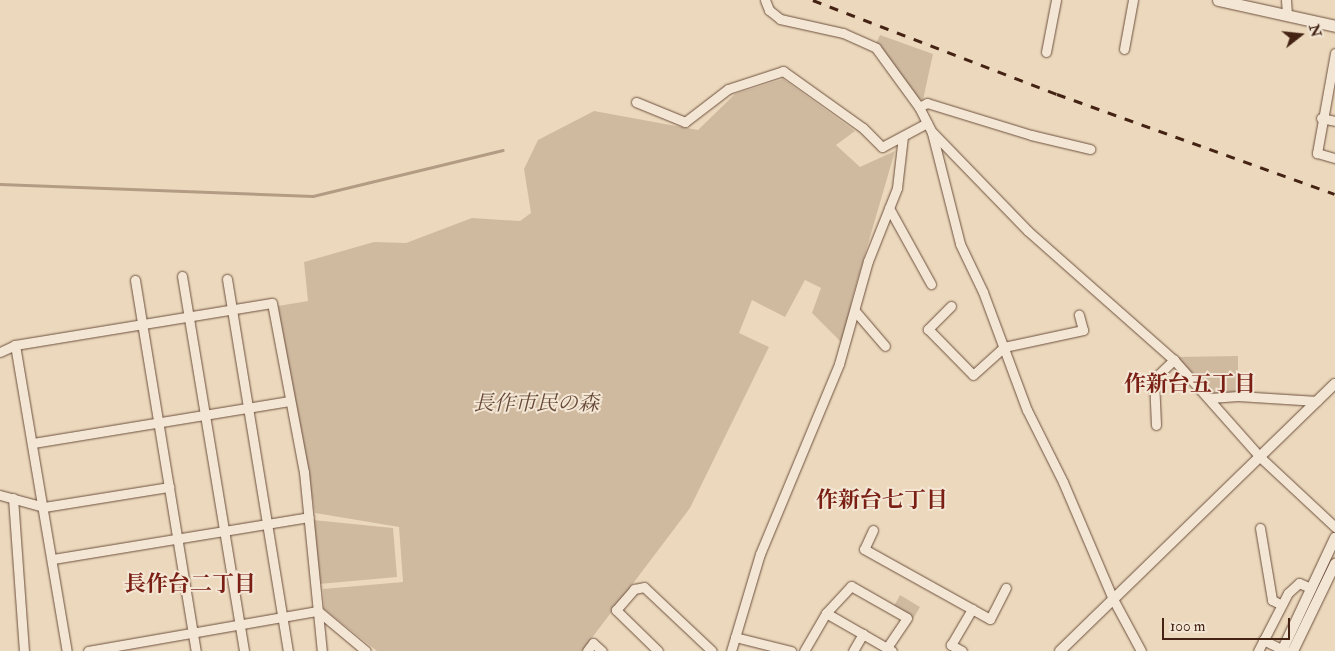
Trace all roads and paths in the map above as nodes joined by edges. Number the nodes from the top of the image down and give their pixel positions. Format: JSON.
{"nodes":[{"id":1,"x":765,"y":0,"type":"edge"},
{"id":2,"x":1056,"y":0,"type":"edge"},
{"id":3,"x":1133,"y":0,"type":"edge"},
{"id":4,"x":1218,"y":0,"type":"edge"},
{"id":5,"x":1286,"y":0,"type":"edge"},
{"id":6,"x":1287,"y":16,"type":"junction"},
{"id":7,"x":1335,"y":26,"type":"edge"},
{"id":8,"x":1124,"y":49,"type":"dead end"},
{"id":9,"x":1046,"y":52,"type":"dead end"},
{"id":10,"x":1335,"y":53,"type":"edge"},
{"id":11,"x":636,"y":102,"type":"dead end"},
{"id":12,"x":919,"y":107,"type":"junction"},
{"id":13,"x":1321,"y":118,"type":"junction"},
{"id":14,"x":1335,"y":121,"type":"edge"},
{"id":15,"x":927,"y":122,"type":"junction"},
{"id":16,"x":932,"y":132,"type":"junction"},
{"id":17,"x":903,"y":136,"type":"junction"},
{"id":18,"x":1090,"y":149,"type":"dead end"},
{"id":19,"x":1335,"y":158,"type":"edge"},
{"id":20,"x":889,"y":208,"type":"junction"},
{"id":21,"x":182,"y":276,"type":"dead end"},
{"id":22,"x":227,"y":279,"type":"dead end"},
{"id":23,"x":135,"y":280,"type":"dead end"},
{"id":24,"x":931,"y":284,"type":"dead end"},
{"id":25,"x":951,"y":306,"type":"dead end"},
{"id":26,"x":232,"y":309,"type":"junction"},
{"id":27,"x":855,"y":311,"type":"junction"},
{"id":28,"x":1080,"y":315,"type":"dead end"},
{"id":29,"x":189,"y":316,"type":"junction"},
{"id":30,"x":142,"y":324,"type":"junction"},
{"id":31,"x":15,"y":345,"type":"junction"},
{"id":32,"x":886,"y":346,"type":"dead end"},
{"id":33,"x":1004,"y":347,"type":"junction"},
{"id":34,"x":0,"y":351,"type":"edge"},
{"id":35,"x":1174,"y":360,"type":"junction"},
{"id":36,"x":1335,"y":384,"type":"edge"},
{"id":37,"x":1210,"y":398,"type":"junction"},
{"id":38,"x":290,"y":401,"type":"junction"},
{"id":39,"x":1317,"y":401,"type":"junction"},
{"id":40,"x":248,"y":408,"type":"junction"},
{"id":41,"x":205,"y":415,"type":"junction"},
{"id":42,"x":159,"y":422,"type":"junction"},
{"id":43,"x":1156,"y":425,"type":"dead end"},
{"id":44,"x":33,"y":443,"type":"junction"},
{"id":45,"x":1260,"y":457,"type":"junction"},
{"id":46,"x":170,"y":487,"type":"junction"},
{"id":47,"x":0,"y":495,"type":"edge"},
{"id":48,"x":13,"y":498,"type":"junction"},
{"id":49,"x":44,"y":507,"type":"junction"},
{"id":50,"x":309,"y":517,"type":"junction"},
{"id":51,"x":268,"y":524,"type":"junction"},
{"id":52,"x":1335,"y":527,"type":"edge"},
{"id":53,"x":1260,"y":528,"type":"dead end"},
{"id":54,"x":873,"y":530,"type":"dead end"},
{"id":55,"x":224,"y":531,"type":"junction"},
{"id":56,"x":1335,"y":538,"type":"edge"},
{"id":57,"x":178,"y":539,"type":"junction"},
{"id":58,"x":53,"y":559,"type":"junction"},
{"id":59,"x":1335,"y":564,"type":"edge"},
{"id":60,"x":1006,"y":588,"type":"dead end"},
{"id":61,"x":1312,"y":588,"type":"junction"},
{"id":62,"x":1113,"y":599,"type":"junction"},
{"id":63,"x":1280,"y":604,"type":"junction"},
{"id":64,"x":972,"y":609,"type":"junction"},
{"id":65,"x":318,"y":612,"type":"junction"},
{"id":66,"x":826,"y":612,"type":"junction"},
{"id":67,"x":283,"y":618,"type":"junction"},
{"id":68,"x":239,"y":625,"type":"junction"},
{"id":69,"x":193,"y":633,"type":"junction"},
{"id":70,"x":863,"y":634,"type":"junction"},
{"id":71,"x":735,"y":637,"type":"junction"},
{"id":72,"x":1263,"y":640,"type":"junction"},
{"id":73,"x":890,"y":650,"type":"edge"},
{"id":74,"x":24,"y":651,"type":"edge"},
{"id":75,"x":67,"y":651,"type":"edge"},
{"id":76,"x":88,"y":651,"type":"edge"},
{"id":77,"x":196,"y":651,"type":"edge"},
{"id":78,"x":244,"y":651,"type":"edge"},
{"id":79,"x":288,"y":651,"type":"edge"},
{"id":80,"x":322,"y":651,"type":"edge"},
{"id":81,"x":366,"y":651,"type":"edge"},
{"id":82,"x":587,"y":651,"type":"edge"},
{"id":83,"x":602,"y":651,"type":"edge"},
{"id":84,"x":658,"y":651,"type":"edge"},
{"id":85,"x":712,"y":651,"type":"edge"},
{"id":86,"x":731,"y":651,"type":"edge"},
{"id":87,"x":791,"y":651,"type":"edge"},
{"id":88,"x":804,"y":651,"type":"edge"},
{"id":89,"x":853,"y":651,"type":"edge"},
{"id":90,"x":962,"y":651,"type":"edge"},
{"id":91,"x":1060,"y":651,"type":"edge"},
{"id":92,"x":1141,"y":651,"type":"edge"},
{"id":93,"x":1258,"y":651,"type":"edge"},
{"id":94,"x":1286,"y":651,"type":"edge"}],
"edges":[{"from":1,"to":12,"type":"street"},
{"from":2,"to":9,"type":"street"},
{"from":3,"to":8,"type":"street"},
{"from":4,"to":6,"type":"main road"},
{"from":5,"to":6,"type":"street"},
{"from":6,"to":7,"type":"main road"},
{"from":10,"to":13,"type":"street"},
{"from":11,"to":17,"type":"street"},
{"from":12,"to":15,"type":"street"},
{"from":12,"to":18,"type":"street"},
{"from":13,"to":14,"type":"street"},
{"from":13,"to":19,"type":"street"},
{"from":15,"to":16,"type":"street"},
{"from":15,"to":17,"type":"street"},
{"from":16,"to":33,"type":"street"},
{"from":16,"to":35,"type":"street"},
{"from":17,"to":20,"type":"street"},
{"from":20,"to":24,"type":"street"},
{"from":20,"to":27,"type":"street"},
{"from":21,"to":29,"type":"street"},
{"from":22,"to":26,"type":"street"},
{"from":23,"to":30,"type":"street"},
{"from":25,"to":33,"type":"street"},
{"from":26,"to":29,"type":"street"},
{"from":26,"to":38,"type":"street"},
{"from":26,"to":40,"type":"street"},
{"from":27,"to":32,"type":"street"},
{"from":27,"to":71,"type":"street"},
{"from":28,"to":33,"type":"street"},
{"from":29,"to":30,"type":"street"},
{"from":29,"to":41,"type":"street"},
{"from":30,"to":31,"type":"street"},
{"from":30,"to":42,"type":"street"},
{"from":31,"to":34,"type":"street"},
{"from":31,"to":44,"type":"street"},
{"from":33,"to":62,"type":"street"},
{"from":35,"to":37,"type":"street"},
{"from":35,"to":43,"type":"street"},
{"from":36,"to":39,"type":"street"},
{"from":37,"to":39,"type":"street"},
{"from":37,"to":45,"type":"street"},
{"from":38,"to":40,"type":"street"},
{"from":38,"to":50,"type":"street"},
{"from":39,"to":45,"type":"street"},
{"from":40,"to":41,"type":"street"},
{"from":40,"to":51,"type":"street"},
{"from":41,"to":42,"type":"street"},
{"from":41,"to":55,"type":"street"},
{"from":42,"to":44,"type":"street"},
{"from":42,"to":46,"type":"street"},
{"from":44,"to":49,"type":"street"},
{"from":45,"to":52,"type":"street"},
{"from":45,"to":62,"type":"street"},
{"from":46,"to":49,"type":"street"},
{"from":46,"to":57,"type":"street"},
{"from":47,"to":48,"type":"street"},
{"from":48,"to":49,"type":"street"},
{"from":48,"to":74,"type":"street"},
{"from":49,"to":58,"type":"street"},
{"from":50,"to":51,"type":"street"},
{"from":50,"to":65,"type":"street"},
{"from":51,"to":55,"type":"street"},
{"from":51,"to":67,"type":"street"},
{"from":53,"to":63,"type":"street"},
{"from":54,"to":64,"type":"street"},
{"from":55,"to":57,"type":"street"},
{"from":55,"to":68,"type":"street"},
{"from":56,"to":61,"type":"street"},
{"from":57,"to":58,"type":"street"},
{"from":57,"to":69,"type":"street"},
{"from":58,"to":75,"type":"street"},
{"from":59,"to":94,"type":"street"},
{"from":60,"to":64,"type":"street"},
{"from":61,"to":63,"type":"street"},
{"from":61,"to":94,"type":"street"},
{"from":62,"to":91,"type":"street"},
{"from":62,"to":92,"type":"street"},
{"from":63,"to":72,"type":"street"},
{"from":64,"to":90,"type":"street"},
{"from":65,"to":67,"type":"street"},
{"from":65,"to":80,"type":"street"},
{"from":65,"to":81,"type":"street"},
{"from":66,"to":70,"type":"street"},
{"from":66,"to":73,"type":"street"},
{"from":66,"to":88,"type":"street"},
{"from":67,"to":68,"type":"street"},
{"from":67,"to":79,"type":"street"},
{"from":68,"to":69,"type":"street"},
{"from":68,"to":78,"type":"street"},
{"from":69,"to":76,"type":"street"},
{"from":69,"to":77,"type":"street"},
{"from":70,"to":73,"type":"street"},
{"from":70,"to":89,"type":"street"},
{"from":71,"to":86,"type":"street"},
{"from":71,"to":87,"type":"street"},
{"from":72,"to":93,"type":"street"},
{"from":72,"to":94,"type":"street"},
{"from":82,"to":83,"type":"street"},
{"from":84,"to":85,"type":"street"}]}
